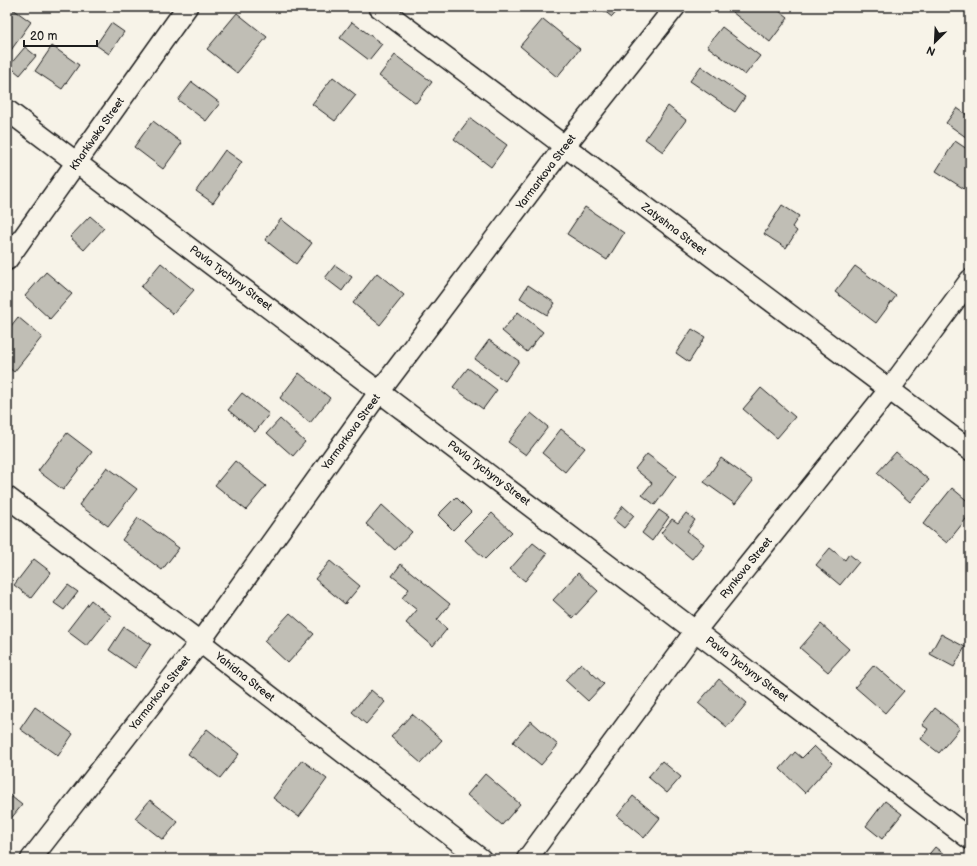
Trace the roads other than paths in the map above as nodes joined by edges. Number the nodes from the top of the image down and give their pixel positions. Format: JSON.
{"nodes":[{"id":1,"x":187,"y":7,"type":"edge"},
{"id":2,"x":379,"y":7,"type":"edge"},
{"id":3,"x":676,"y":7,"type":"edge"},
{"id":4,"x":7,"y":110,"type":"edge"},
{"id":5,"x":564,"y":147,"type":"junction"},
{"id":6,"x":77,"y":163,"type":"junction"},
{"id":7,"x":7,"y":260,"type":"edge"},
{"id":8,"x":970,"y":280,"type":"edge"},
{"id":9,"x":889,"y":390,"type":"junction"},
{"id":10,"x":380,"y":391,"type":"junction"},
{"id":11,"x":970,"y":450,"type":"edge"},
{"id":12,"x":7,"y":497,"type":"edge"},
{"id":13,"x":696,"y":630,"type":"junction"},
{"id":14,"x":200,"y":642,"type":"junction"},
{"id":15,"x":970,"y":839,"type":"edge"},
{"id":16,"x":31,"y":859,"type":"edge"},
{"id":17,"x":481,"y":859,"type":"edge"},
{"id":18,"x":527,"y":859,"type":"edge"}],
"edges":[{"from":1,"to":6,"type":"street","name":"Kharkivska Street"},
{"from":2,"to":5,"type":"street","name":"Zatyshna Street"},
{"from":3,"to":5,"type":"street","name":"Yarmarkova Street"},
{"from":4,"to":6,"type":"street","name":"Pavla Tychyny Street"},
{"from":5,"to":9,"type":"street","name":"Zatyshna Street"},
{"from":5,"to":10,"type":"street","name":"Yarmarkova Street"},
{"from":6,"to":7,"type":"street","name":"Kharkivska Street"},
{"from":6,"to":10,"type":"street","name":"Pavla Tychyny Street"},
{"from":8,"to":9,"type":"street","name":"Rynkova Street"},
{"from":9,"to":11,"type":"street","name":"Zatyshna Street"},
{"from":9,"to":13,"type":"street","name":"Rynkova Street"},
{"from":10,"to":13,"type":"street","name":"Pavla Tychyny Street"},
{"from":10,"to":14,"type":"street","name":"Yarmarkova Street"},
{"from":12,"to":14,"type":"street","name":"Yahidna Street"},
{"from":13,"to":15,"type":"street","name":"Pavla Tychyny Street"},
{"from":13,"to":18,"type":"street","name":"Rynkova Street"},
{"from":14,"to":16,"type":"street","name":"Yarmarkova Street"},
{"from":14,"to":17,"type":"street","name":"Yahidna Street"}]}
